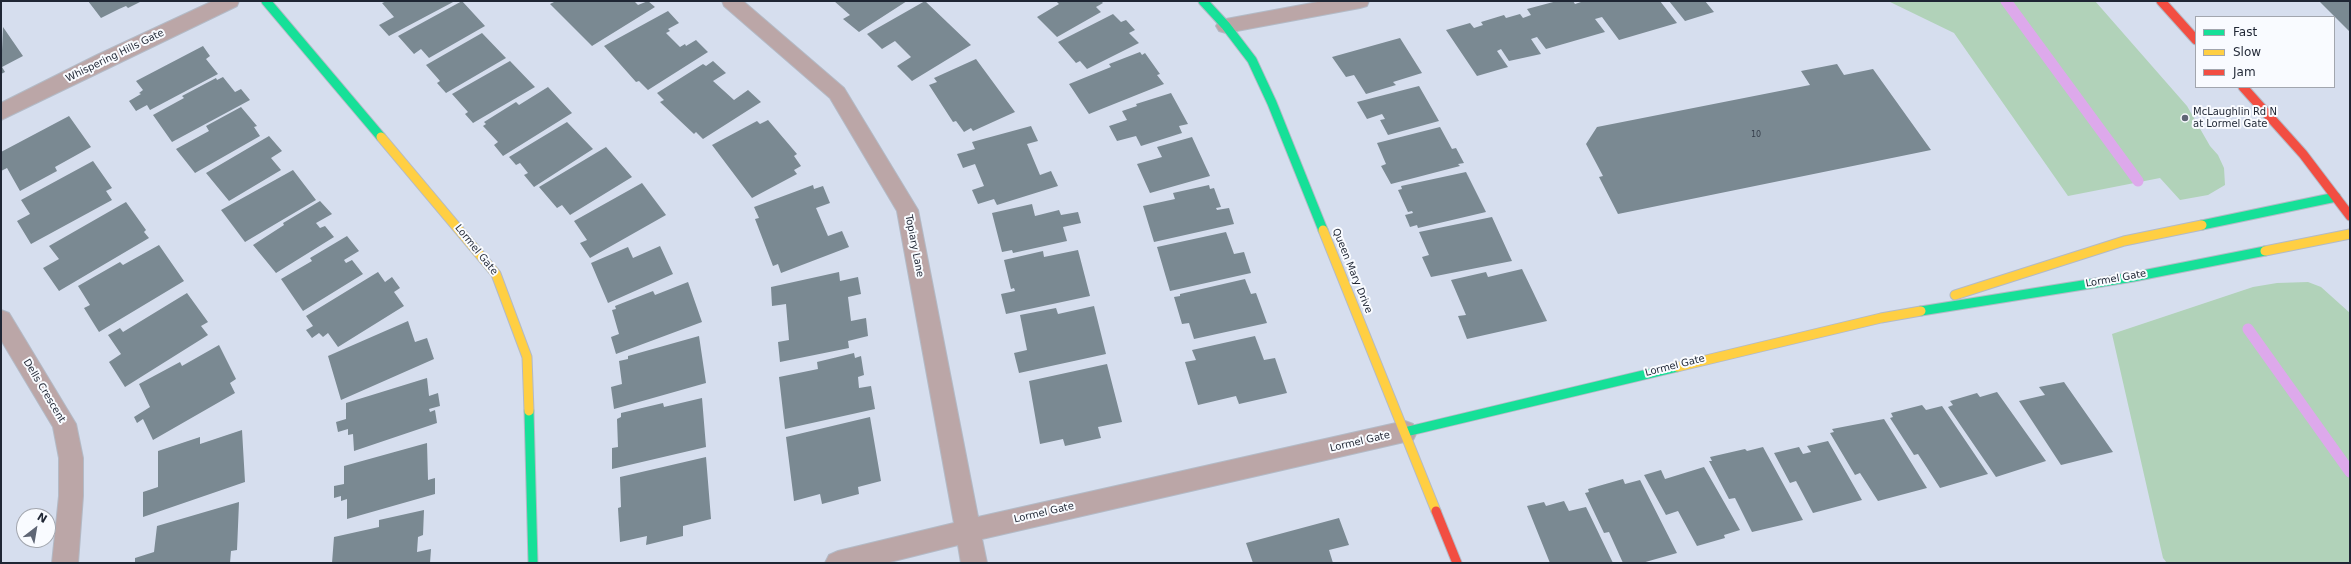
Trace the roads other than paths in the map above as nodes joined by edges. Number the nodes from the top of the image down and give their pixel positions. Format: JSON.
{"nodes":[{"id":1,"x":230,"y":1,"type":"edge"},
{"id":2,"x":266,"y":1,"type":"edge"},
{"id":3,"x":731,"y":1,"type":"edge"},
{"id":4,"x":1203,"y":1,"type":"edge"},
{"id":5,"x":1360,"y":1,"type":"edge"},
{"id":6,"x":2161,"y":1,"type":"edge"},
{"id":7,"x":1226,"y":26,"type":"junction"},
{"id":8,"x":2195,"y":39,"type":"edge"},
{"id":9,"x":2244,"y":88,"type":"edge"},
{"id":10,"x":1,"y":112,"type":"edge"},
{"id":11,"x":2343,"y":196,"type":"edge"},
{"id":12,"x":2350,"y":216,"type":"edge"},
{"id":13,"x":2350,"y":234,"type":"edge"},
{"id":14,"x":1881,"y":318,"type":"junction"},
{"id":15,"x":1,"y":320,"type":"edge"},
{"id":16,"x":1405,"y":432,"type":"junction"},
{"id":17,"x":968,"y":531,"type":"junction"},
{"id":18,"x":65,"y":563,"type":"edge"},
{"id":19,"x":533,"y":563,"type":"edge"},
{"id":20,"x":838,"y":563,"type":"edge"},
{"id":21,"x":974,"y":563,"type":"edge"},
{"id":22,"x":1457,"y":563,"type":"edge"}],
"edges":[{"from":1,"to":10,"type":"street","name":"Whispering Hills Gate"},
{"from":2,"to":19,"type":"street","name":"Lormel Gate"},
{"from":3,"to":17,"type":"street","name":"Topiary Lane"},
{"from":4,"to":7,"type":"street","name":"Queen Mary Drive"},
{"from":5,"to":7,"type":"street"},
{"from":6,"to":8,"type":"street"},
{"from":7,"to":16,"type":"street","name":"Queen Mary Drive"},
{"from":9,"to":11,"type":"street"},
{"from":11,"to":12,"type":"street"},
{"from":11,"to":14,"type":"street","name":"Lormel Gate"},
{"from":13,"to":14,"type":"street","name":"Lormel Gate"},
{"from":14,"to":16,"type":"street","name":"Lormel Gate"},
{"from":15,"to":18,"type":"street","name":"Dells Crescent"},
{"from":16,"to":17,"type":"street","name":"Lormel Gate"},
{"from":16,"to":22,"type":"street","name":"Queen Mary Drive"},
{"from":17,"to":20,"type":"street","name":"Lormel Gate"},
{"from":17,"to":21,"type":"street"}]}
